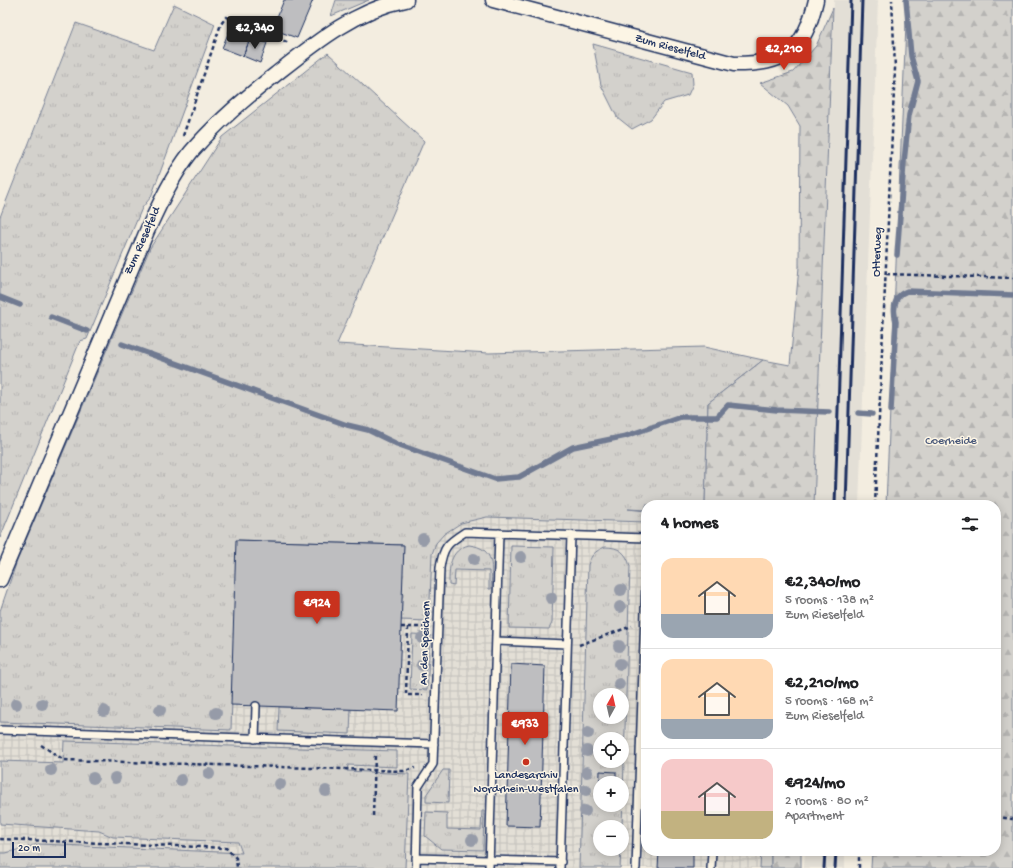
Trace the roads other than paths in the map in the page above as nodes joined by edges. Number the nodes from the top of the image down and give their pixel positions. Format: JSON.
{"nodes":[{"id":1,"x":406,"y":0,"type":"edge"},
{"id":2,"x":492,"y":0,"type":"edge"},
{"id":3,"x":816,"y":0,"type":"edge"},
{"id":4,"x":499,"y":533,"type":"junction"},
{"id":5,"x":571,"y":535,"type":"junction"},
{"id":6,"x":641,"y":538,"type":"edge"},
{"id":7,"x":0,"y":580,"type":"edge"},
{"id":8,"x":496,"y":641,"type":"junction"},
{"id":9,"x":567,"y":646,"type":"junction"},
{"id":10,"x":256,"y":706,"type":"dead end"},
{"id":11,"x":0,"y":730,"type":"edge"},
{"id":12,"x":255,"y":739,"type":"junction"},
{"id":13,"x":434,"y":744,"type":"junction"},
{"id":14,"x":641,"y":792,"type":"edge"},
{"id":15,"x":712,"y":856,"type":"edge"},
{"id":16,"x":416,"y":858,"type":"junction"},
{"id":17,"x":489,"y":860,"type":"junction"},
{"id":18,"x":560,"y":865,"type":"edge"},
{"id":19,"x":416,"y":868,"type":"edge"},
{"id":20,"x":489,"y":868,"type":"edge"},
{"id":21,"x":636,"y":868,"type":"edge"},
{"id":22,"x":711,"y":868,"type":"edge"}],
"edges":[{"from":1,"to":7,"type":"street","name":"Zum Rieselfeld"},
{"from":2,"to":3,"type":"street","name":"Zum Rieselfeld"},
{"from":4,"to":5,"type":"lane","name":"An den Speichern"},
{"from":4,"to":8,"type":"lane"},
{"from":4,"to":13,"type":"lane","name":"An den Speichern"},
{"from":5,"to":6,"type":"lane","name":"An den Speichern"},
{"from":5,"to":9,"type":"lane"},
{"from":8,"to":9,"type":"lane"},
{"from":8,"to":17,"type":"lane"},
{"from":9,"to":18,"type":"lane"},
{"from":10,"to":12,"type":"lane"},
{"from":11,"to":12,"type":"lane"},
{"from":12,"to":13,"type":"lane"},
{"from":13,"to":16,"type":"lane","name":"An den Speichern"},
{"from":14,"to":21,"type":"lane"},
{"from":15,"to":22,"type":"lane"},
{"from":16,"to":17,"type":"lane"},
{"from":16,"to":19,"type":"lane"},
{"from":17,"to":18,"type":"lane"},
{"from":17,"to":20,"type":"lane"}]}
